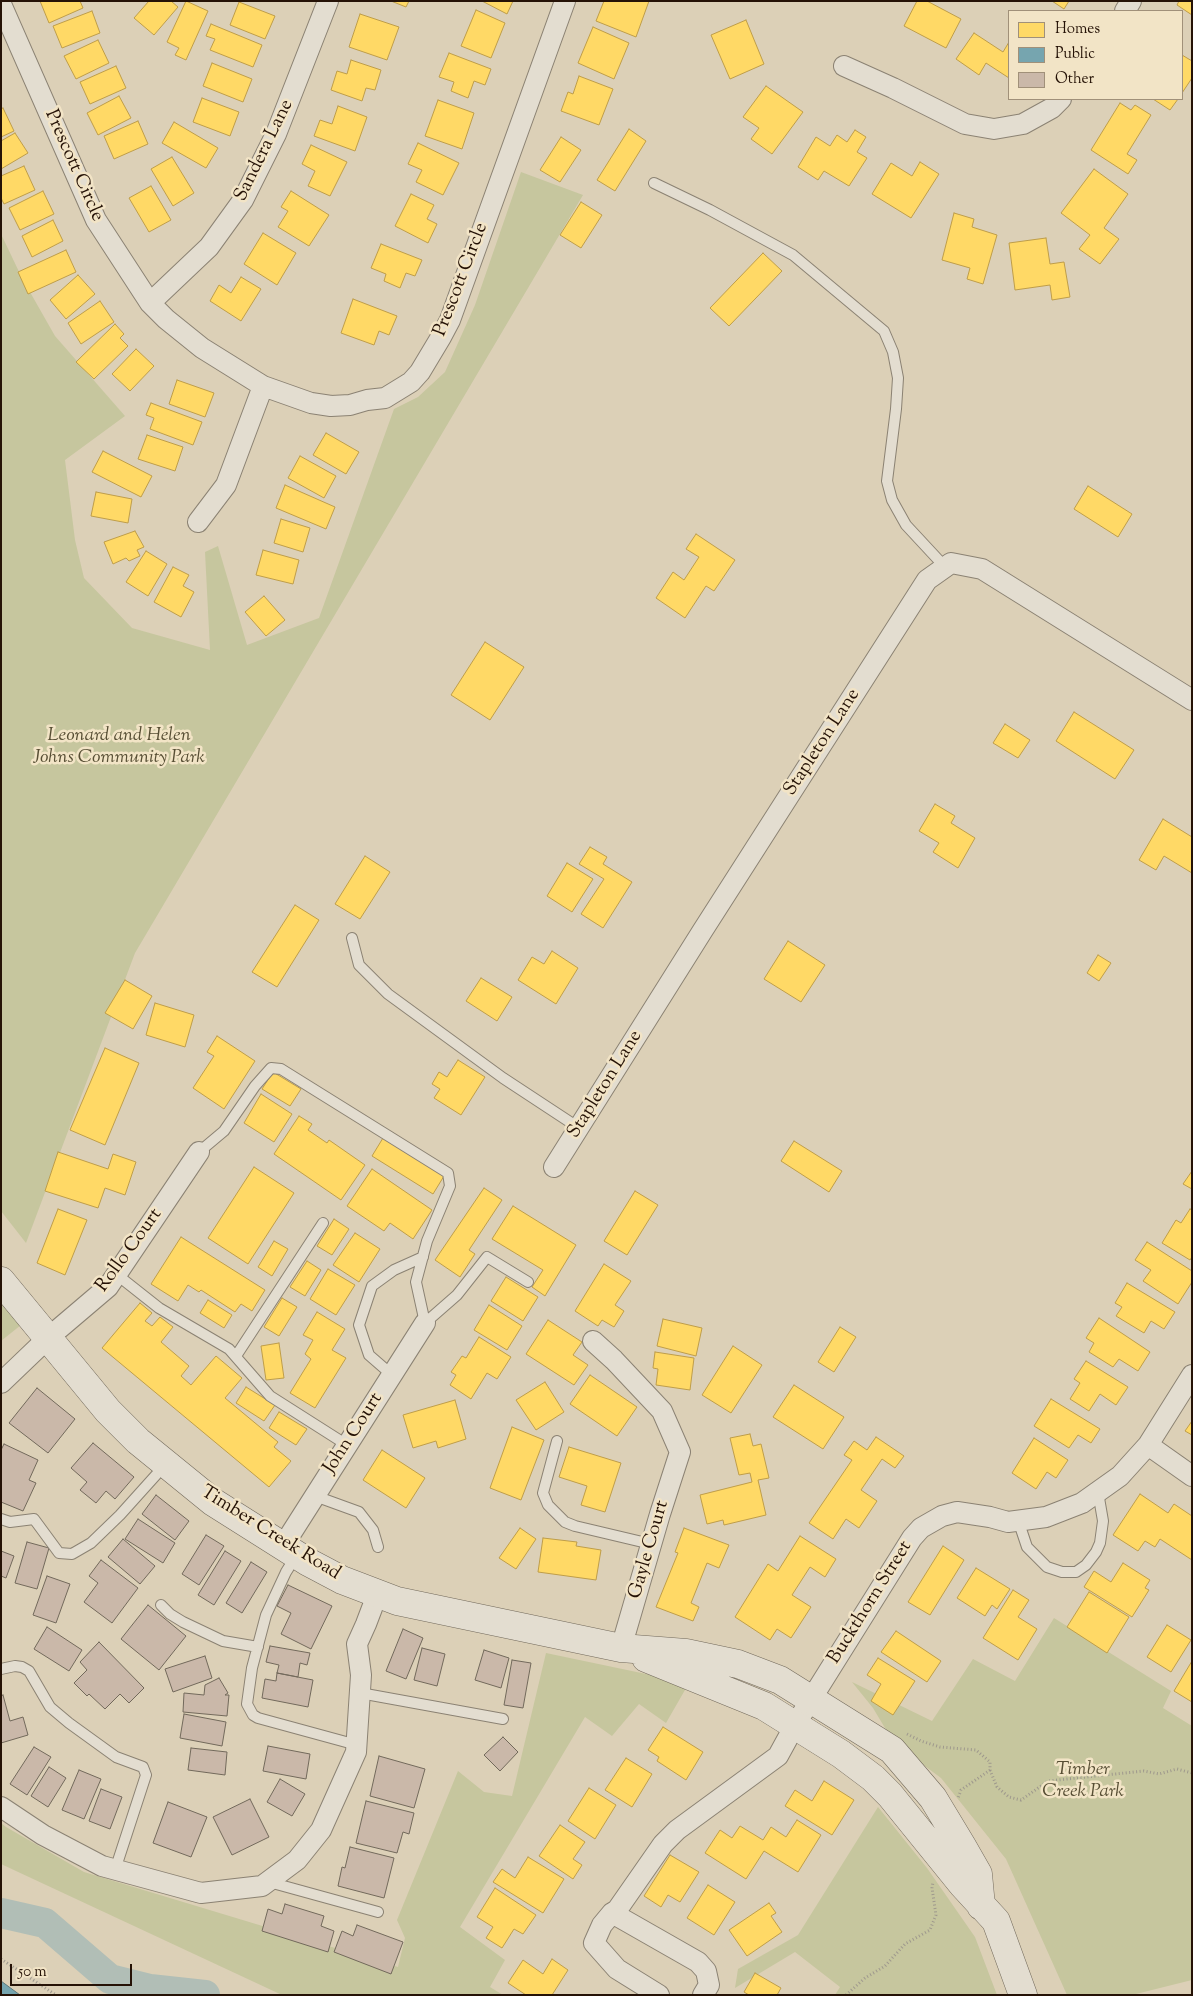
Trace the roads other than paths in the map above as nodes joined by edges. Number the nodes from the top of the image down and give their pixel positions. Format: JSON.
{"nodes":[{"id":1,"x":328,"y":1,"type":"edge"},
{"id":2,"x":565,"y":1,"type":"edge"},
{"id":3,"x":1,"y":4,"type":"edge"},
{"id":4,"x":844,"y":66,"type":"dead end"},
{"id":5,"x":1060,"y":100,"type":"edge"},
{"id":6,"x":654,"y":183,"type":"dead end"},
{"id":7,"x":150,"y":302,"type":"junction"},
{"id":8,"x":263,"y":386,"type":"junction"},
{"id":9,"x":198,"y":522,"type":"dead end"},
{"id":10,"x":945,"y":567,"type":"junction"},
{"id":11,"x":1192,"y":700,"type":"edge"},
{"id":12,"x":352,"y":938,"type":"dead end"},
{"id":13,"x":579,"y":1128,"type":"junction"},
{"id":14,"x":199,"y":1152,"type":"joint"},
{"id":15,"x":554,"y":1167,"type":"dead end"},
{"id":16,"x":323,"y":1223,"type":"dead end"},
{"id":17,"x":423,"y":1257,"type":"junction"},
{"id":18,"x":116,"y":1274,"type":"junction"},
{"id":19,"x":1,"y":1280,"type":"edge"},
{"id":20,"x":528,"y":1282,"type":"dead end"},
{"id":21,"x":426,"y":1323,"type":"junction"},
{"id":22,"x":48,"y":1338,"type":"junction"},
{"id":23,"x":593,"y":1341,"type":"dead end"},
{"id":24,"x":236,"y":1356,"type":"junction"},
{"id":25,"x":392,"y":1375,"type":"junction"},
{"id":26,"x":1192,"y":1375,"type":"edge"},
{"id":27,"x":1,"y":1383,"type":"edge"},
{"id":28,"x":556,"y":1441,"type":"dead end"},
{"id":29,"x":347,"y":1445,"type":"junction"},
{"id":30,"x":1148,"y":1445,"type":"junction"},
{"id":31,"x":166,"y":1464,"type":"junction"},
{"id":32,"x":1192,"y":1476,"type":"edge"},
{"id":33,"x":1098,"y":1492,"type":"junction"},
{"id":34,"x":315,"y":1496,"type":"junction"},
{"id":35,"x":1,"y":1519,"type":"edge"},
{"id":36,"x":1018,"y":1520,"type":"junction"},
{"id":37,"x":651,"y":1544,"type":"junction"},
{"id":38,"x":378,"y":1547,"type":"dead end"},
{"id":39,"x":290,"y":1550,"type":"junction"},
{"id":40,"x":377,"y":1595,"type":"junction"},
{"id":41,"x":161,"y":1605,"type":"dead end"},
{"id":42,"x":258,"y":1647,"type":"junction"},
{"id":43,"x":621,"y":1648,"type":"junction"},
{"id":44,"x":1,"y":1669,"type":"edge"},
{"id":45,"x":360,"y":1693,"type":"junction"},
{"id":46,"x":811,"y":1700,"type":"junction"},
{"id":47,"x":503,"y":1719,"type":"dead end"},
{"id":48,"x":795,"y":1725,"type":"junction"},
{"id":49,"x":357,"y":1746,"type":"junction"},
{"id":50,"x":1,"y":1807,"type":"edge"},
{"id":51,"x":115,"y":1870,"type":"junction"},
{"id":52,"x":268,"y":1882,"type":"junction"},
{"id":53,"x":981,"y":1906,"type":"junction"},
{"id":54,"x":378,"y":1912,"type":"dead end"},
{"id":55,"x":612,"y":1913,"type":"junction"},
{"id":56,"x":659,"y":1995,"type":"edge"},
{"id":57,"x":702,"y":1995,"type":"edge"},
{"id":58,"x":1023,"y":1995,"type":"edge"}],
"edges":[{"from":1,"to":7,"type":"street","name":"Sandera Lane"},
{"from":2,"to":8,"type":"street","name":"Prescott Circle"},
{"from":3,"to":7,"type":"street","name":"Prescott Circle"},
{"from":4,"to":5,"type":"street"},
{"from":6,"to":10,"type":"lane"},
{"from":7,"to":8,"type":"street","name":"Prescott Circle"},
{"from":8,"to":9,"type":"street"},
{"from":10,"to":11,"type":"street"},
{"from":10,"to":13,"type":"street","name":"Stapleton Lane"},
{"from":12,"to":13,"type":"lane"},
{"from":13,"to":15,"type":"street","name":"Stapleton Lane"},
{"from":14,"to":17,"type":"lane"},
{"from":14,"to":18,"type":"street","name":"Rollo Court"},
{"from":16,"to":24,"type":"lane"},
{"from":17,"to":21,"type":"lane"},
{"from":17,"to":25,"type":"lane"},
{"from":18,"to":22,"type":"street","name":"Rollo Court"},
{"from":18,"to":24,"type":"lane"},
{"from":19,"to":22,"type":"street","name":"Timber Creek Road"},
{"from":20,"to":21,"type":"lane"},
{"from":21,"to":25,"type":"street","name":"John Court"},
{"from":22,"to":27,"type":"street","name":"Rollo Court"},
{"from":22,"to":31,"type":"street","name":"Timber Creek Road"},
{"from":23,"to":37,"type":"street","name":"Gayle Court"},
{"from":24,"to":29,"type":"lane"},
{"from":25,"to":29,"type":"street","name":"John Court"},
{"from":26,"to":30,"type":"street"},
{"from":28,"to":37,"type":"lane"},
{"from":29,"to":34,"type":"street","name":"John Court"},
{"from":30,"to":32,"type":"street"},
{"from":30,"to":33,"type":"street"},
{"from":31,"to":35,"type":"lane"},
{"from":31,"to":39,"type":"street","name":"Timber Creek Road"},
{"from":33,"to":36,"type":"street"},
{"from":33,"to":36,"type":"lane"},
{"from":34,"to":38,"type":"lane"},
{"from":34,"to":39,"type":"street","name":"John Court"},
{"from":36,"to":46,"type":"street","name":"Buckthorn Street"},
{"from":37,"to":43,"type":"street","name":"Gayle Court"},
{"from":39,"to":40,"type":"street","name":"Timber Creek Road"},
{"from":39,"to":42,"type":"lane"},
{"from":40,"to":43,"type":"street","name":"Timber Creek Road"},
{"from":40,"to":45,"type":"street"},
{"from":41,"to":42,"type":"lane"},
{"from":42,"to":49,"type":"lane"},
{"from":43,"to":46,"type":"street","name":"Timber Creek Road"},
{"from":43,"to":48,"type":"street","name":"Timber Creek Road"},
{"from":44,"to":51,"type":"lane"},
{"from":45,"to":47,"type":"lane"},
{"from":45,"to":49,"type":"street"},
{"from":46,"to":48,"type":"street","name":"Buckthorn Street"},
{"from":46,"to":53,"type":"street","name":"Timber Creek Road"},
{"from":48,"to":53,"type":"street","name":"Timber Creek Road"},
{"from":48,"to":55,"type":"street","name":"Buckthorn Street"},
{"from":49,"to":52,"type":"street"},
{"from":50,"to":51,"type":"street"},
{"from":51,"to":52,"type":"street"},
{"from":52,"to":54,"type":"lane"},
{"from":53,"to":58,"type":"street","name":"Timber Creek Road"},
{"from":55,"to":56,"type":"street","name":"Buckthorn Street"},
{"from":55,"to":57,"type":"street"}]}
